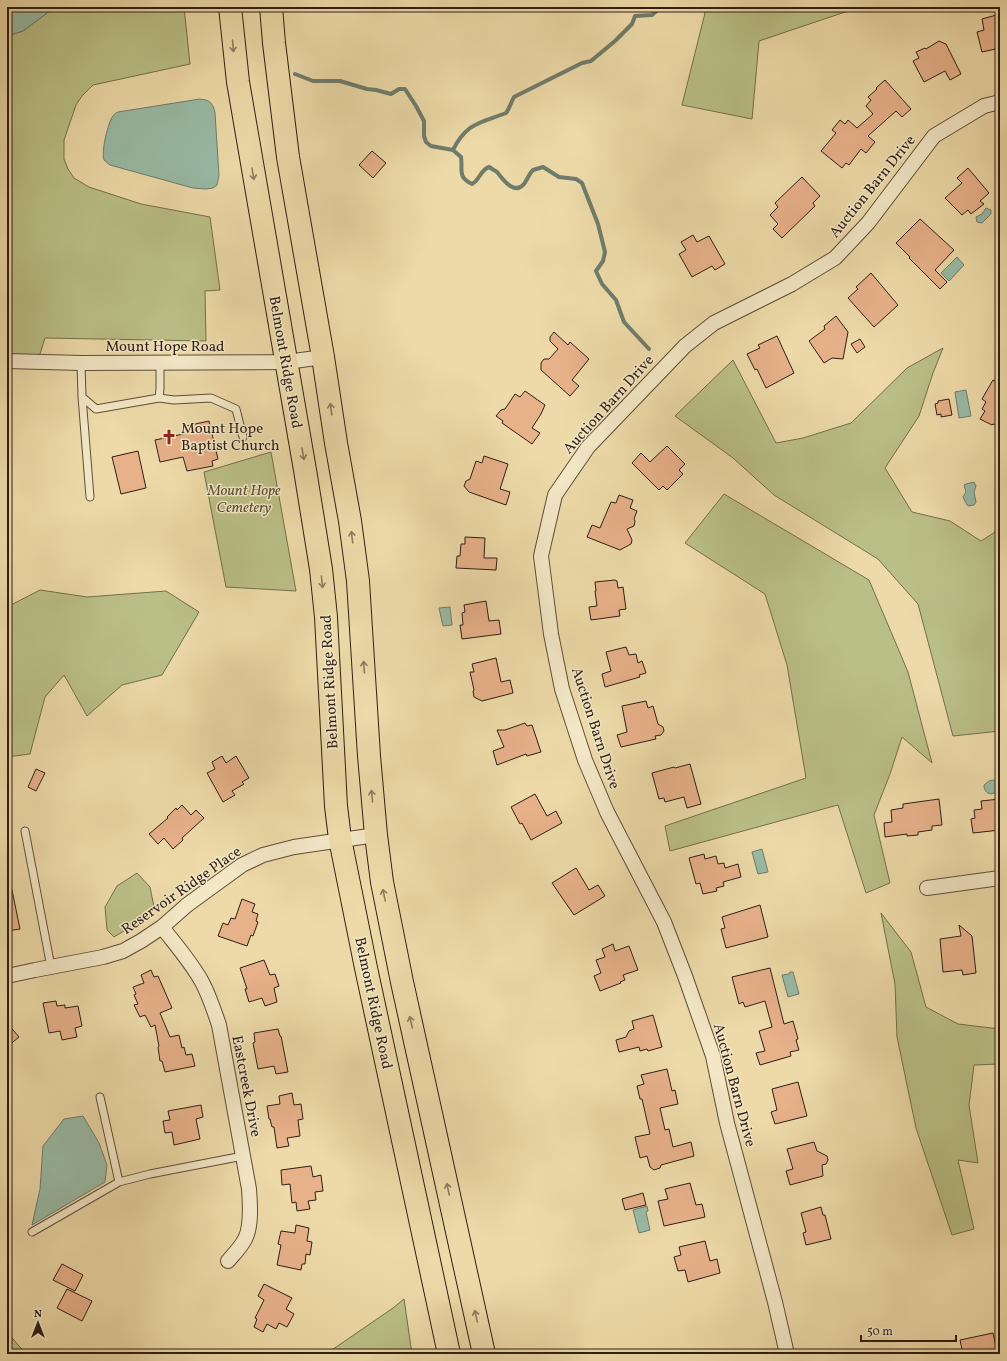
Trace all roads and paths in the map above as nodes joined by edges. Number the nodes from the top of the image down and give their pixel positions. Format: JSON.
{"nodes":[{"id":1,"x":230,"y":7,"type":"edge"},
{"id":2,"x":271,"y":7,"type":"edge"},
{"id":3,"x":1000,"y":102,"type":"edge"},
{"id":4,"x":323,"y":357,"type":"junction"},
{"id":5,"x":7,"y":361,"type":"edge"},
{"id":6,"x":287,"y":362,"type":"junction"},
{"id":7,"x":81,"y":363,"type":"junction"},
{"id":8,"x":160,"y":363,"type":"junction"},
{"id":9,"x":82,"y":397,"type":"junction"},
{"id":10,"x":159,"y":398,"type":"junction"},
{"id":11,"x":243,"y":437,"type":"dead end"},
{"id":12,"x":90,"y":497,"type":"dead end"},
{"id":13,"x":25,"y":831,"type":"dead end"},
{"id":14,"x":376,"y":835,"type":"junction"},
{"id":15,"x":340,"y":839,"type":"junction"},
{"id":16,"x":1000,"y":878,"type":"edge"},
{"id":17,"x":927,"y":888,"type":"dead end"},
{"id":18,"x":162,"y":927,"type":"junction"},
{"id":19,"x":51,"y":967,"type":"junction"},
{"id":20,"x":7,"y":976,"type":"edge"},
{"id":21,"x":100,"y":1097,"type":"dead end"},
{"id":22,"x":243,"y":1156,"type":"junction"},
{"id":23,"x":119,"y":1182,"type":"junction"},
{"id":24,"x":32,"y":1232,"type":"dead end"},
{"id":25,"x":228,"y":1261,"type":"dead end"},
{"id":26,"x":448,"y":1354,"type":"edge"},
{"id":27,"x":484,"y":1354,"type":"edge"},
{"id":28,"x":787,"y":1354,"type":"edge"}],
"edges":[{"from":1,"to":6,"type":"main road","name":"Belmont Ridge Road","one_way":true},
{"from":2,"to":4,"type":"main road"},
{"from":3,"to":28,"type":"street","name":"Auction Barn Drive"},
{"from":4,"to":6,"type":"street","name":"Mount Hope Road"},
{"from":14,"to":4,"type":"main road","one_way":true},
{"from":5,"to":7,"type":"street","name":"Mount Hope Road"},
{"from":6,"to":8,"type":"street","name":"Mount Hope Road"},
{"from":6,"to":15,"type":"main road","name":"Belmont Ridge Road","one_way":true},
{"from":7,"to":8,"type":"street","name":"Mount Hope Road"},
{"from":7,"to":9,"type":"lane"},
{"from":8,"to":10,"type":"lane"},
{"from":9,"to":10,"type":"lane"},
{"from":9,"to":12,"type":"lane"},
{"from":10,"to":11,"type":"lane"},
{"from":13,"to":19,"type":"lane"},
{"from":14,"to":15,"type":"street","name":"Reservoir Ridge Place"},
{"from":27,"to":14,"type":"main road","one_way":true},
{"from":15,"to":18,"type":"street","name":"Reservoir Ridge Place"},
{"from":15,"to":26,"type":"main road","name":"Belmont Ridge Road"},
{"from":16,"to":17,"type":"street"},
{"from":18,"to":19,"type":"street","name":"Reservoir Ridge Place"},
{"from":18,"to":22,"type":"street","name":"Eastcreek Drive"},
{"from":19,"to":20,"type":"street","name":"Reservoir Ridge Place"},
{"from":21,"to":23,"type":"lane"},
{"from":22,"to":23,"type":"lane"},
{"from":22,"to":25,"type":"street","name":"Eastcreek Drive"},
{"from":23,"to":24,"type":"lane"}]}
